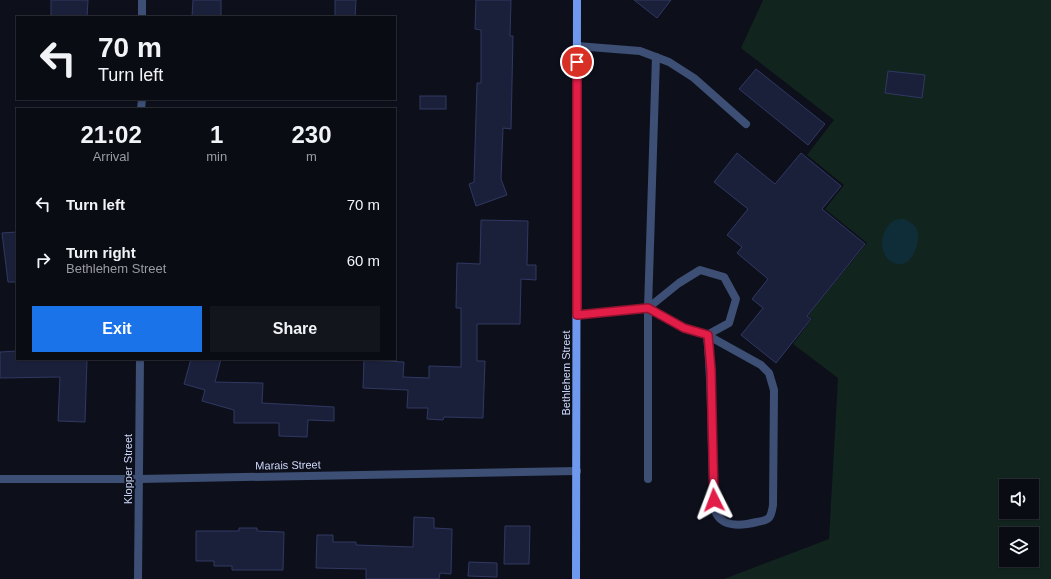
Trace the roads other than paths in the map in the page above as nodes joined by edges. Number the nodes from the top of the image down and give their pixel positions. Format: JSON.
{"nodes":[{"id":1,"x":142,"y":0,"type":"edge"},
{"id":2,"x":577,"y":0,"type":"edge"},
{"id":3,"x":142,"y":16,"type":"edge"},
{"id":4,"x":577,"y":46,"type":"junction"},
{"id":5,"x":656,"y":57,"type":"junction"},
{"id":6,"x":746,"y":124,"type":"dead end"},
{"id":7,"x":648,"y":308,"type":"junction"},
{"id":8,"x":577,"y":315,"type":"junction"},
{"id":9,"x":708,"y":335,"type":"junction"},
{"id":10,"x":140,"y":360,"type":"edge"},
{"id":11,"x":576,"y":471,"type":"junction"},
{"id":12,"x":139,"y":478,"type":"junction"},
{"id":13,"x":0,"y":479,"type":"edge"},
{"id":14,"x":648,"y":479,"type":"dead end"},
{"id":15,"x":138,"y":579,"type":"edge"},
{"id":16,"x":576,"y":579,"type":"edge"}],
"edges":[{"from":1,"to":3,"type":"street"},
{"from":2,"to":4,"type":"main road","name":"Bethlehem Street"},
{"from":4,"to":5,"type":"street"},
{"from":4,"to":8,"type":"main road","name":"Bethlehem Street"},
{"from":5,"to":6,"type":"street"},
{"from":5,"to":7,"type":"street"},
{"from":7,"to":8,"type":"street"},
{"from":7,"to":9,"type":"street"},
{"from":7,"to":9,"type":"street"},
{"from":7,"to":14,"type":"street"},
{"from":8,"to":11,"type":"main road","name":"Bethlehem Street"},
{"from":9,"to":9,"type":"street"},
{"from":10,"to":12,"type":"street","name":"Klopper Street"},
{"from":11,"to":12,"type":"street","name":"Marais Street"},
{"from":11,"to":16,"type":"main road","name":"Bethlehem Street"},
{"from":12,"to":13,"type":"street","name":"Marais Street"},
{"from":12,"to":15,"type":"street","name":"Klopper Street"}]}
